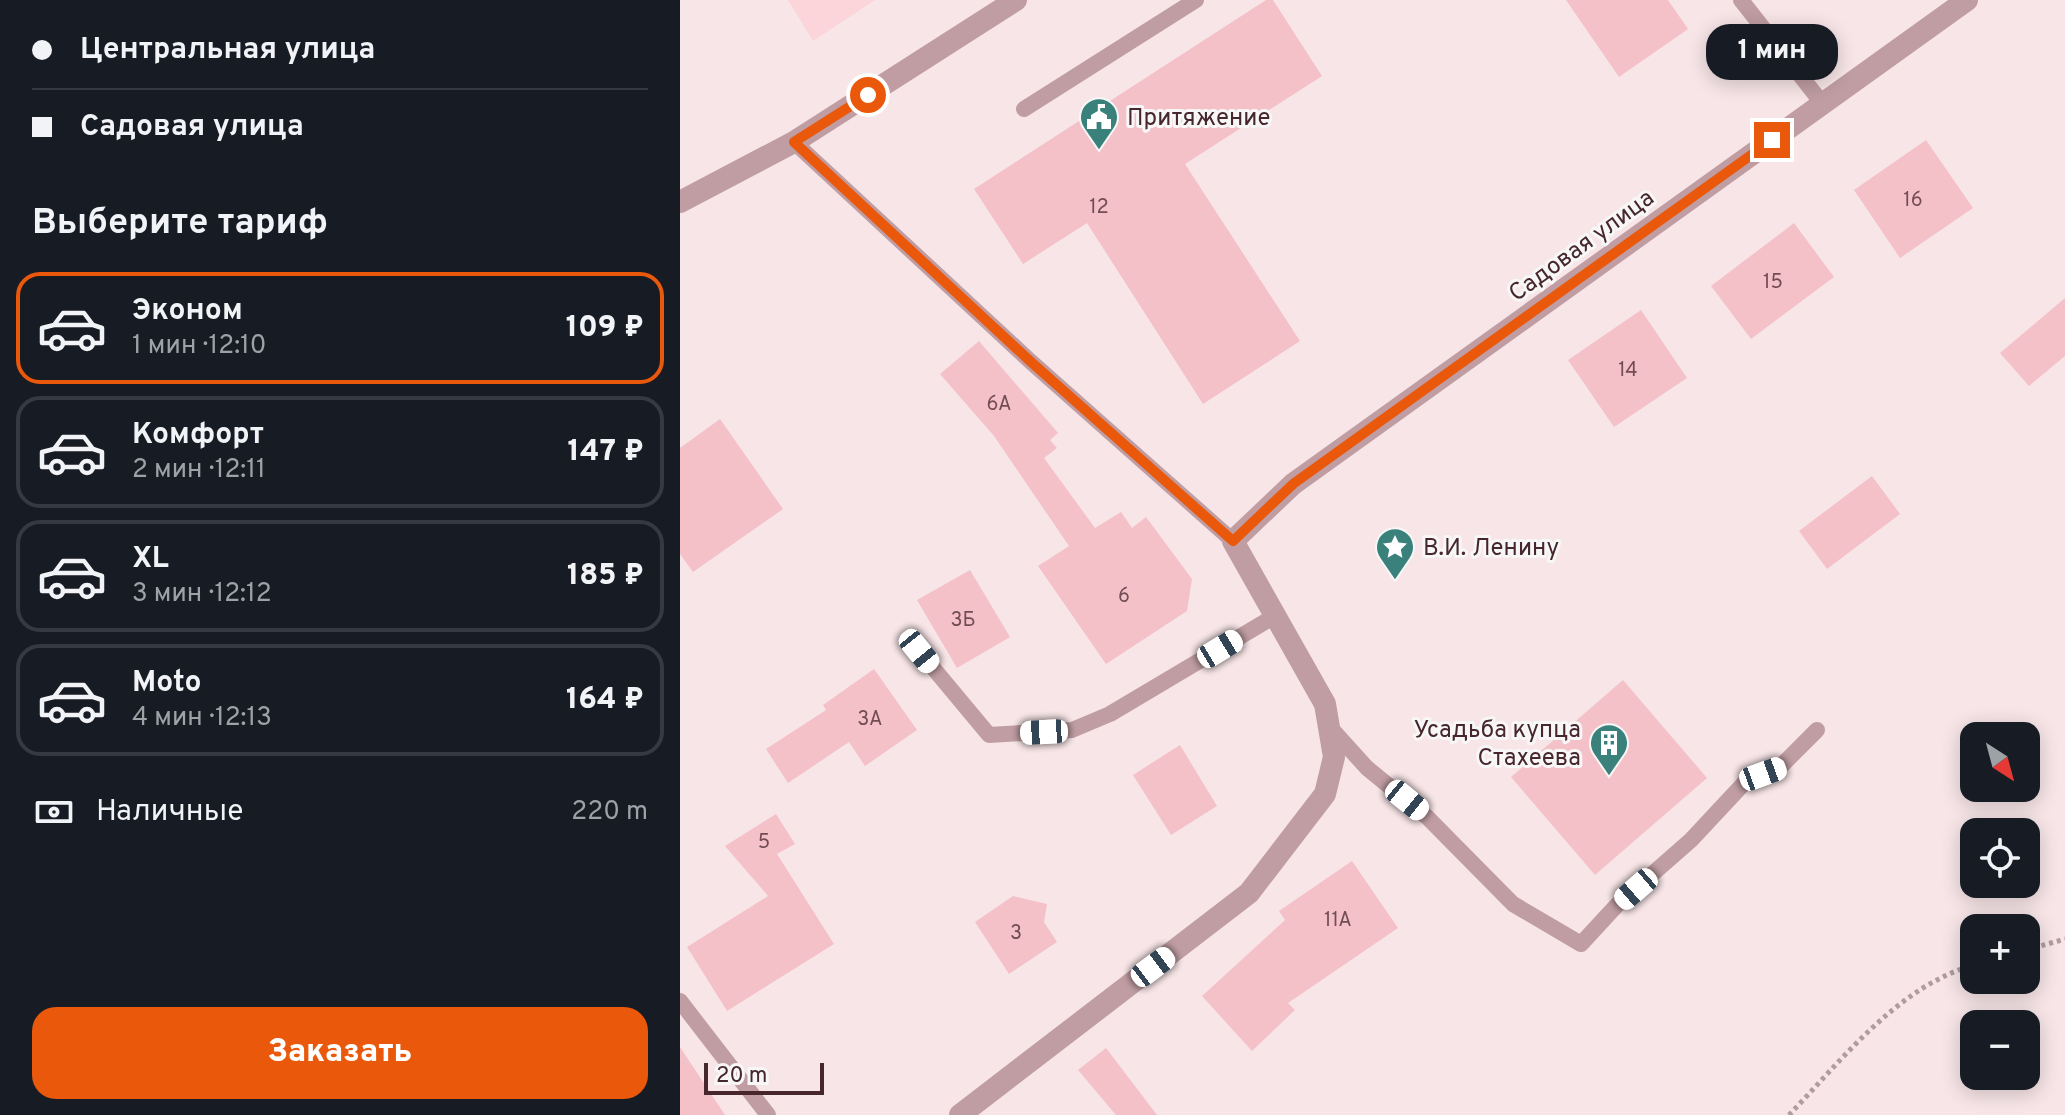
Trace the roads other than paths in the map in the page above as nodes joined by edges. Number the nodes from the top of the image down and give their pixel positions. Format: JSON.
{"nodes":[{"id":1,"x":1016,"y":0,"type":"edge"},
{"id":2,"x":1196,"y":0,"type":"edge"},
{"id":3,"x":1741,"y":0,"type":"edge"},
{"id":4,"x":1967,"y":0,"type":"edge"},
{"id":5,"x":1822,"y":103,"type":"junction"},
{"id":6,"x":1024,"y":109,"type":"dead end"},
{"id":7,"x":794,"y":142,"type":"junction"},
{"id":8,"x":680,"y":202,"type":"edge"},
{"id":9,"x":1233,"y":541,"type":"junction"},
{"id":10,"x":1275,"y":616,"type":"junction"},
{"id":11,"x":919,"y":651,"type":"dead end"},
{"id":12,"x":1329,"y":726,"type":"junction"},
{"id":13,"x":1817,"y":730,"type":"dead end"},
{"id":14,"x":680,"y":1001,"type":"edge"},
{"id":15,"x":768,"y":1115,"type":"edge"},
{"id":16,"x":960,"y":1115,"type":"edge"}],
"edges":[{"from":1,"to":7,"type":"street"},
{"from":2,"to":6,"type":"lane"},
{"from":3,"to":5,"type":"lane"},
{"from":4,"to":5,"type":"street","name":"Садовая улица"},
{"from":5,"to":9,"type":"street","name":"Садовая улица"},
{"from":7,"to":8,"type":"street"},
{"from":7,"to":9,"type":"lane"},
{"from":9,"to":10,"type":"street"},
{"from":10,"to":11,"type":"lane"},
{"from":10,"to":12,"type":"street"},
{"from":12,"to":13,"type":"lane"},
{"from":12,"to":16,"type":"street"},
{"from":14,"to":15,"type":"lane"}]}
